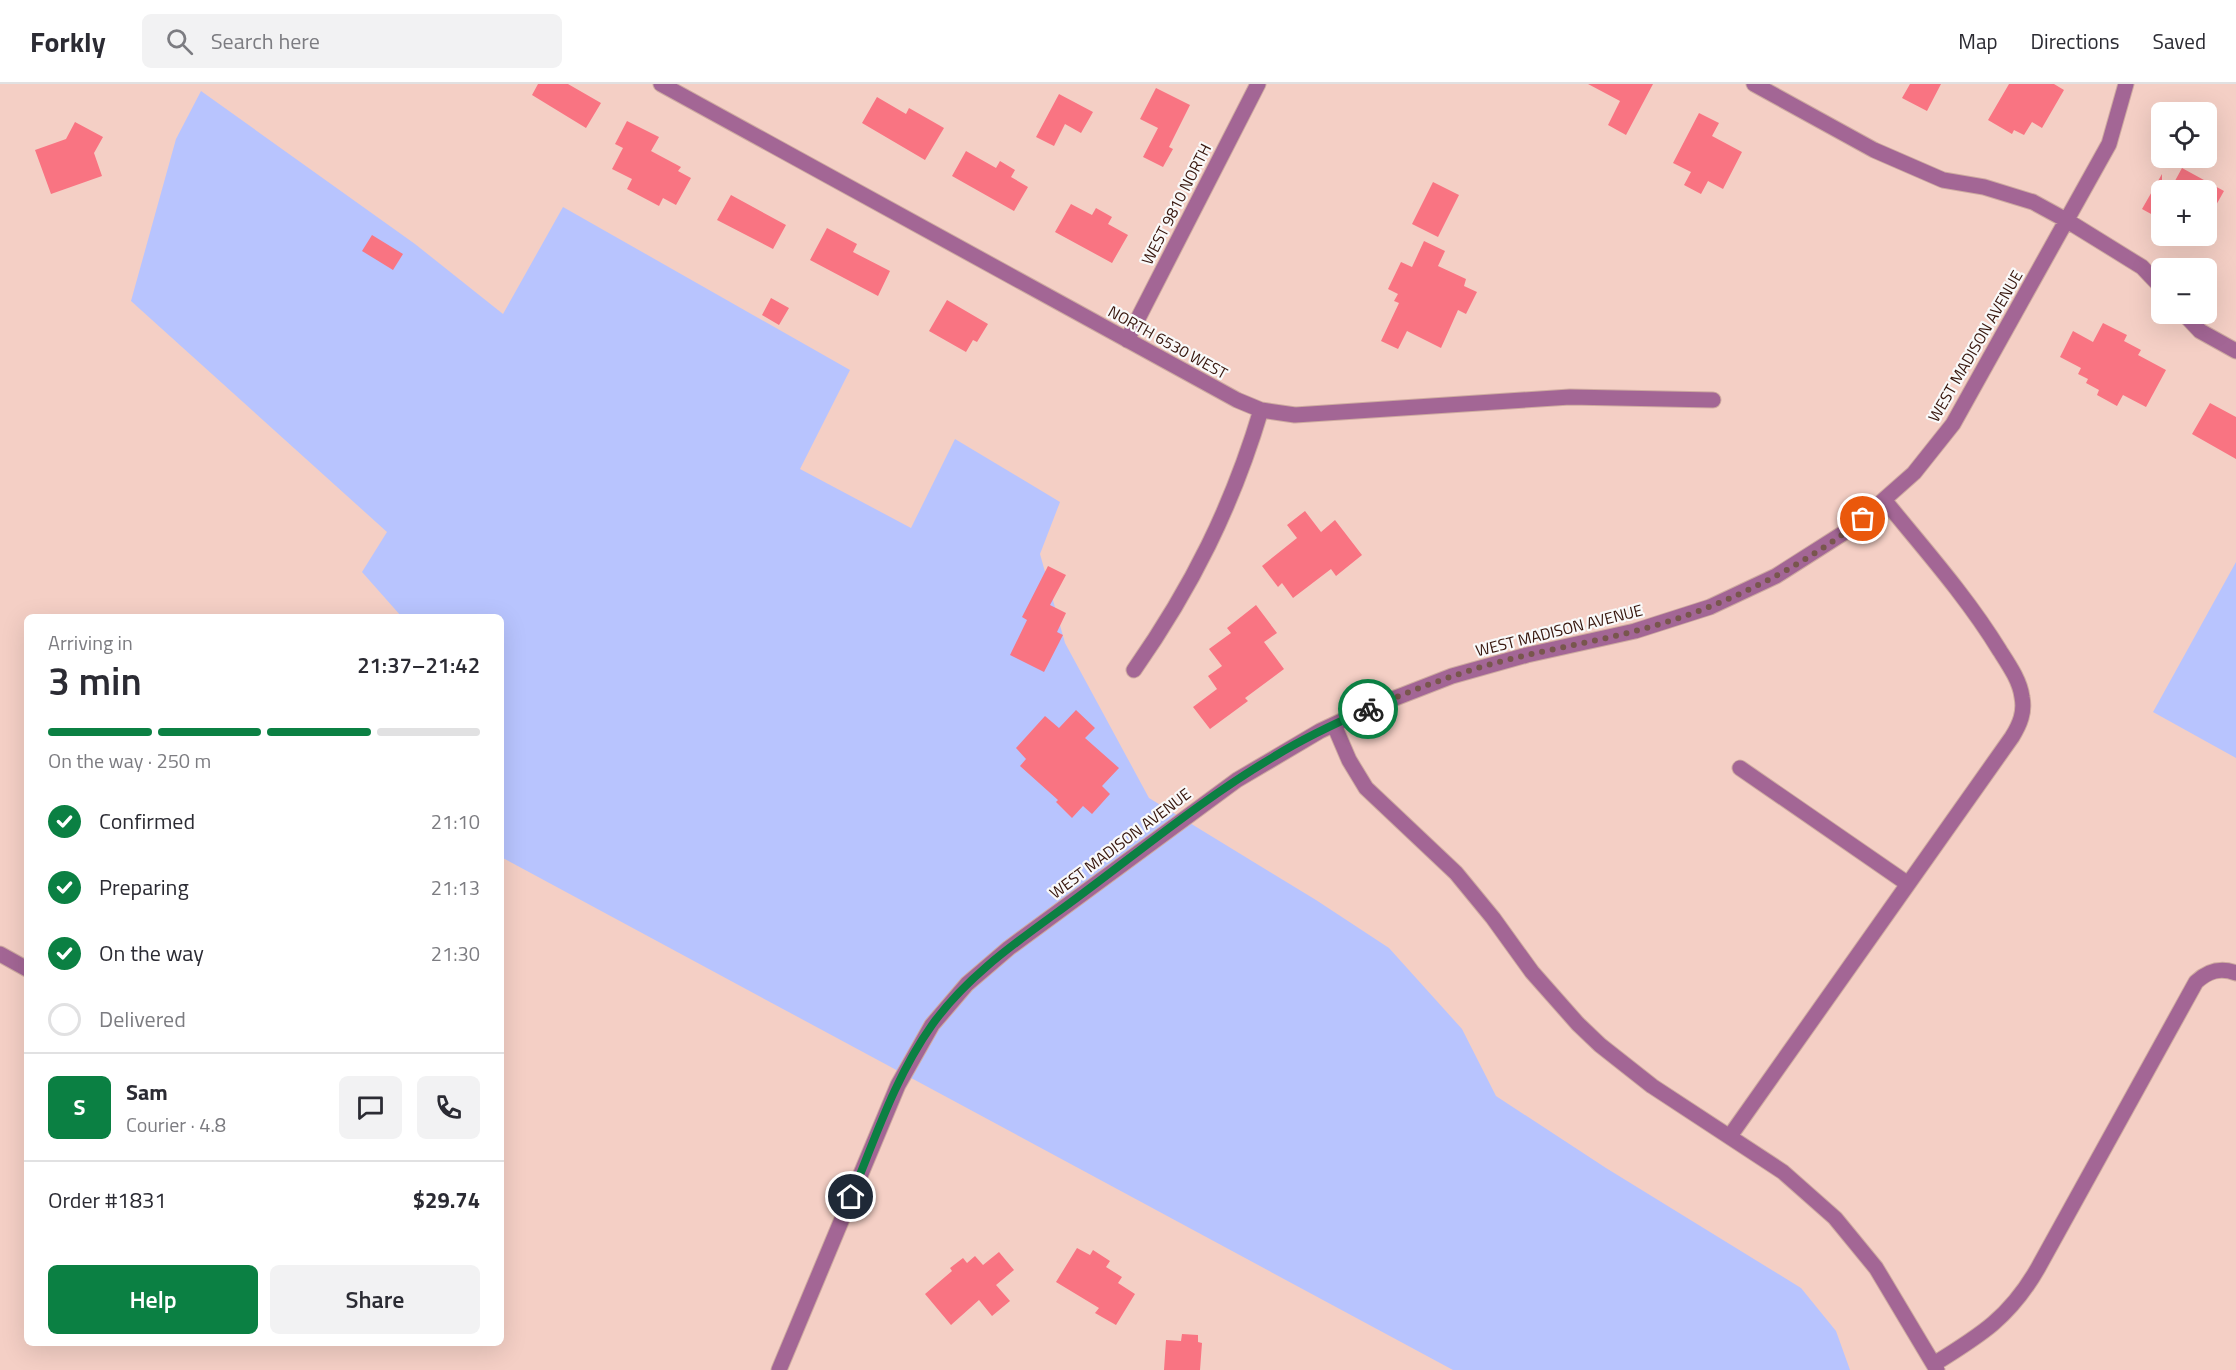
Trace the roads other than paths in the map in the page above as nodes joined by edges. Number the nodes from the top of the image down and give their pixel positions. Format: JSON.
{"nodes":[{"id":1,"x":661,"y":84,"type":"edge"},
{"id":2,"x":1258,"y":84,"type":"edge"},
{"id":3,"x":1754,"y":84,"type":"edge"},
{"id":4,"x":2126,"y":84,"type":"edge"},
{"id":5,"x":2066,"y":220,"type":"junction"},
{"id":6,"x":2151,"y":276,"type":"edge"},
{"id":7,"x":2193,"y":324,"type":"edge"},
{"id":8,"x":1126,"y":340,"type":"junction"},
{"id":9,"x":2236,"y":351,"type":"edge"},
{"id":10,"x":1713,"y":400,"type":"dead end"},
{"id":11,"x":1261,"y":410,"type":"junction"},
{"id":12,"x":1885,"y":501,"type":"junction"},
{"id":13,"x":1134,"y":670,"type":"dead end"},
{"id":14,"x":1334,"y":725,"type":"junction"},
{"id":15,"x":1740,"y":768,"type":"dead end"},
{"id":16,"x":1908,"y":884,"type":"junction"},
{"id":17,"x":0,"y":954,"type":"edge"},
{"id":18,"x":24,"y":967,"type":"edge"},
{"id":19,"x":2236,"y":973,"type":"edge"},
{"id":20,"x":1730,"y":1136,"type":"junction"},
{"id":21,"x":1936,"y":1367,"type":"edge"},
{"id":22,"x":779,"y":1370,"type":"edge"}],
"edges":[{"from":1,"to":8,"type":"street","name":"NORTH 6530 WEST"},
{"from":2,"to":8,"type":"street","name":"WEST 9810 NORTH"},
{"from":3,"to":5,"type":"street"},
{"from":4,"to":5,"type":"street","name":"WEST MADISON AVENUE"},
{"from":5,"to":6,"type":"street"},
{"from":5,"to":12,"type":"street","name":"WEST MADISON AVENUE"},
{"from":7,"to":9,"type":"street"},
{"from":8,"to":11,"type":"street","name":"NORTH 6530 WEST"},
{"from":10,"to":11,"type":"street","name":"NORTH 6530 WEST"},
{"from":11,"to":13,"type":"street"},
{"from":12,"to":14,"type":"street","name":"WEST MADISON AVENUE"},
{"from":12,"to":16,"type":"street"},
{"from":14,"to":20,"type":"street"},
{"from":14,"to":22,"type":"street","name":"WEST MADISON AVENUE"},
{"from":15,"to":16,"type":"street"},
{"from":16,"to":20,"type":"street"},
{"from":17,"to":18,"type":"street"},
{"from":19,"to":21,"type":"street"},
{"from":20,"to":21,"type":"street"}]}
